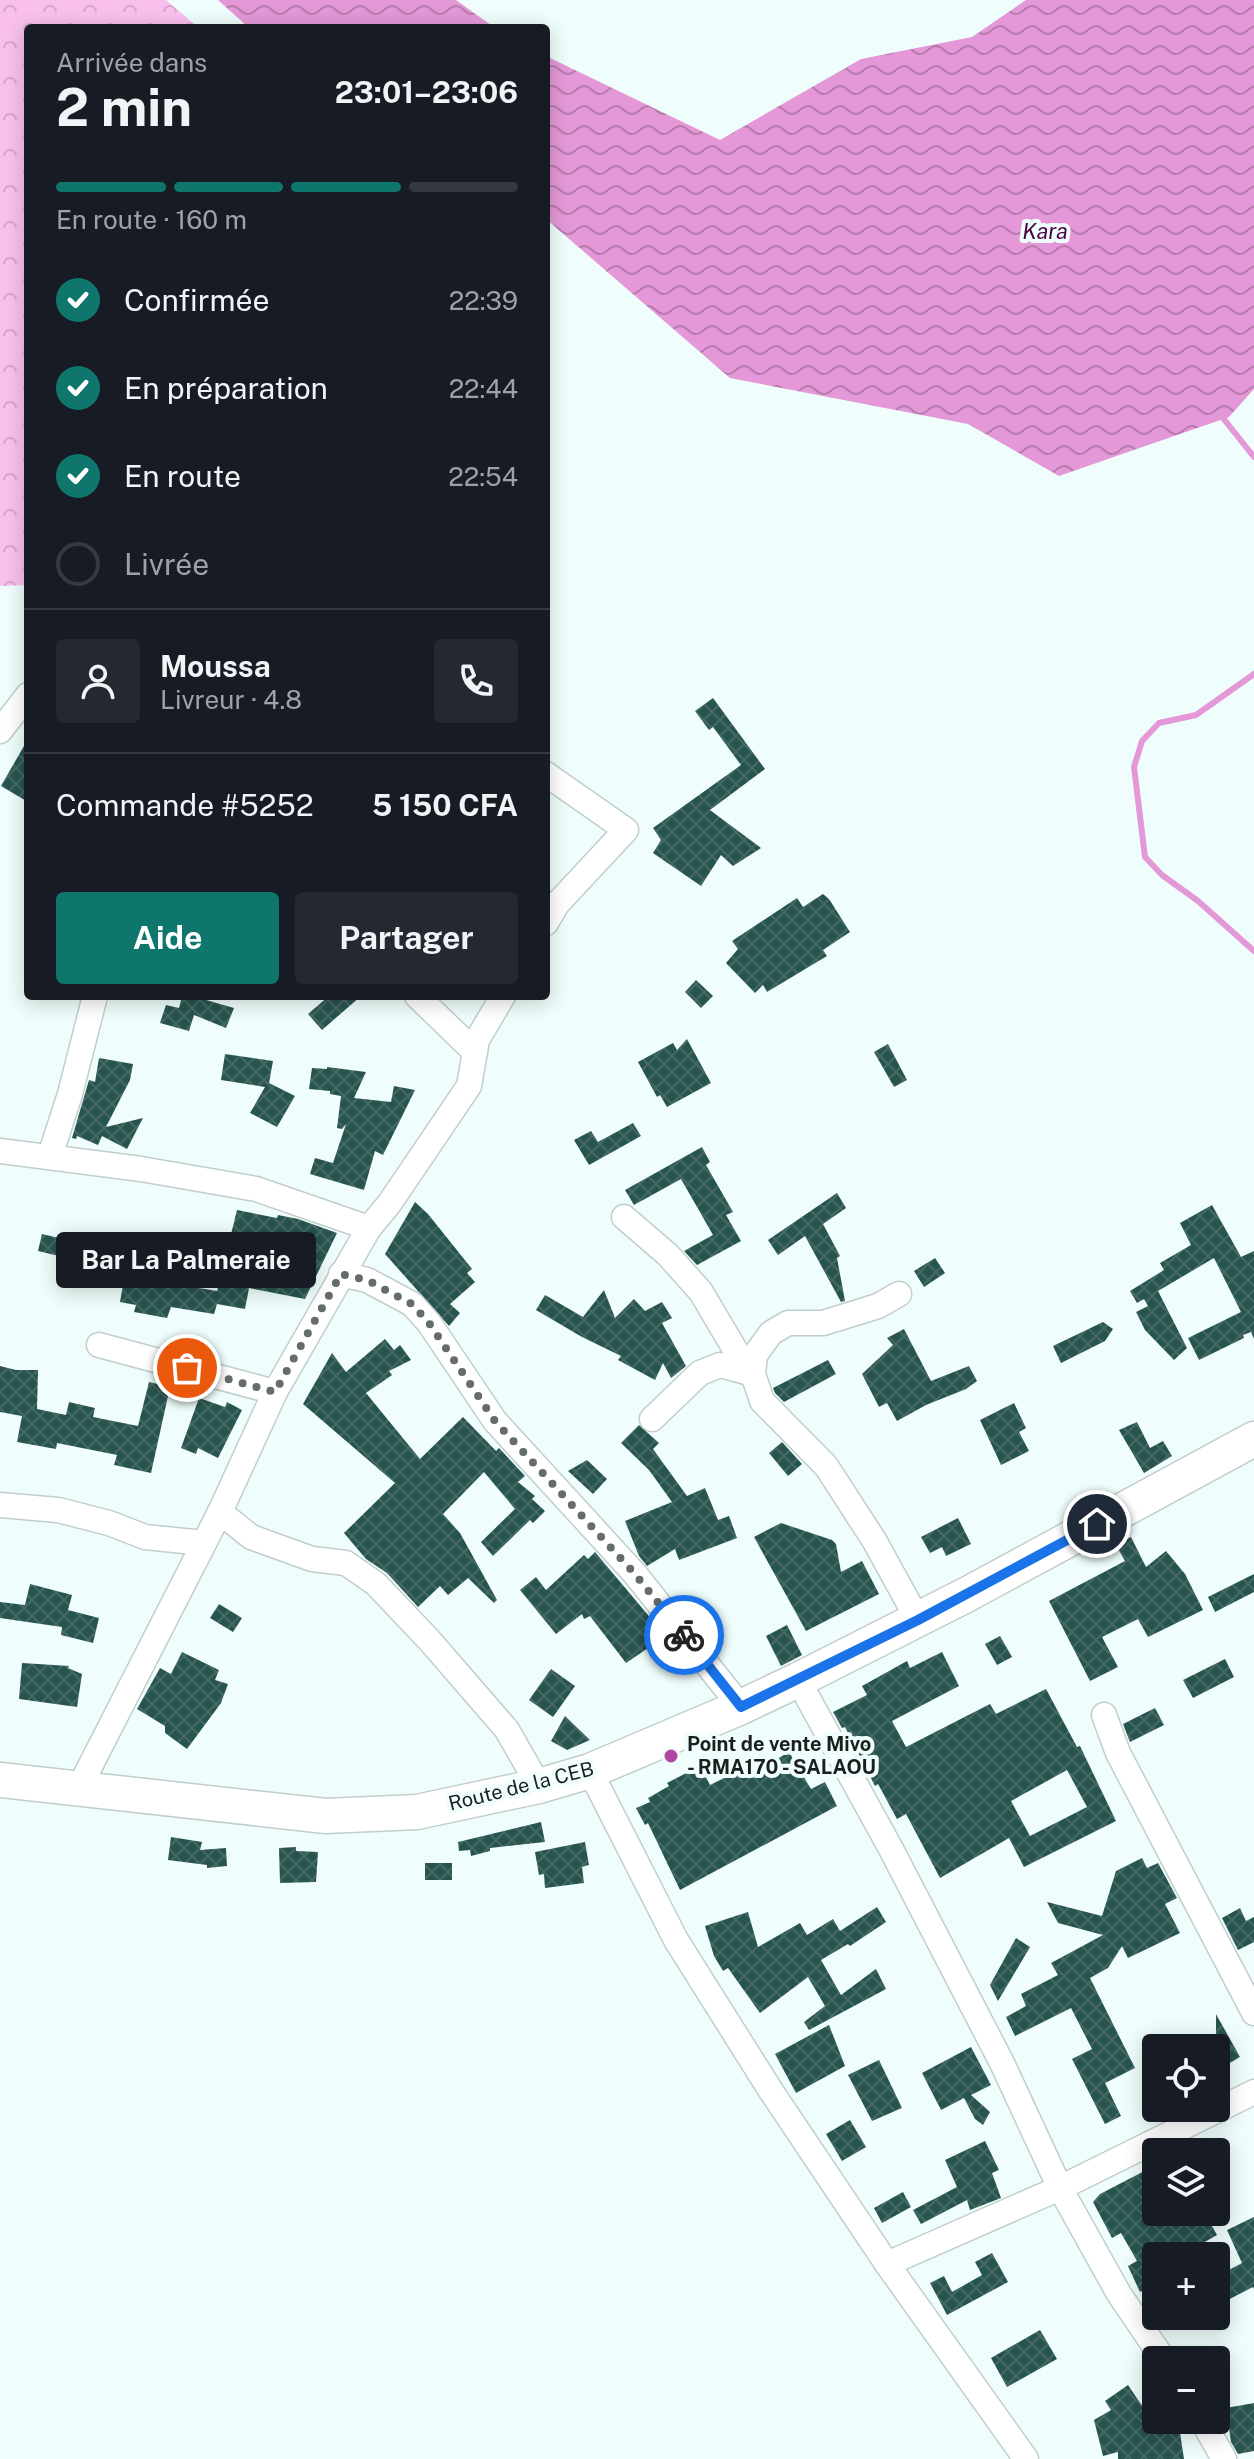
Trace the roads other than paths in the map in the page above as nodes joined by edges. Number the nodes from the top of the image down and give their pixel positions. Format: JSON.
{"nodes":[{"id":1,"x":24,"y":700,"type":"edge"},
{"id":2,"x":0,"y":731,"type":"edge"},
{"id":3,"x":550,"y":777,"type":"edge"},
{"id":4,"x":550,"y":916,"type":"edge"},
{"id":5,"x":94,"y":1000,"type":"edge"},
{"id":6,"x":421,"y":1000,"type":"edge"},
{"id":7,"x":501,"y":1000,"type":"edge"},
{"id":8,"x":475,"y":1052,"type":"junction"},
{"id":9,"x":0,"y":1151,"type":"edge"},
{"id":10,"x":50,"y":1156,"type":"junction"},
{"id":11,"x":624,"y":1217,"type":"dead end"},
{"id":12,"x":369,"y":1228,"type":"junction"},
{"id":13,"x":341,"y":1274,"type":"junction"},
{"id":14,"x":899,"y":1294,"type":"dead end"},
{"id":15,"x":99,"y":1345,"type":"dead end"},
{"id":16,"x":753,"y":1374,"type":"junction"},
{"id":17,"x":275,"y":1392,"type":"junction"},
{"id":18,"x":652,"y":1419,"type":"dead end"},
{"id":19,"x":1254,"y":1439,"type":"edge"},
{"id":20,"x":0,"y":1505,"type":"edge"},
{"id":21,"x":220,"y":1512,"type":"junction"},
{"id":22,"x":204,"y":1543,"type":"junction"},
{"id":23,"x":918,"y":1620,"type":"junction"},
{"id":24,"x":798,"y":1680,"type":"junction"},
{"id":25,"x":741,"y":1707,"type":"junction"},
{"id":26,"x":1104,"y":1715,"type":"dead end"},
{"id":27,"x":590,"y":1771,"type":"junction"},
{"id":28,"x":0,"y":1780,"type":"edge"},
{"id":29,"x":539,"y":1786,"type":"junction"},
{"id":30,"x":79,"y":1788,"type":"junction"},
{"id":31,"x":1253,"y":2007,"type":"edge"},
{"id":32,"x":1254,"y":2092,"type":"edge"},
{"id":33,"x":1060,"y":2188,"type":"junction"},
{"id":34,"x":887,"y":2264,"type":"junction"},
{"id":35,"x":1154,"y":2346,"type":"edge"},
{"id":36,"x":1210,"y":2434,"type":"edge"},
{"id":37,"x":1026,"y":2459,"type":"edge"},
{"id":38,"x":1224,"y":2459,"type":"edge"}],
"edges":[{"from":1,"to":2,"type":"street"},
{"from":3,"to":4,"type":"street"},
{"from":5,"to":10,"type":"street"},
{"from":6,"to":8,"type":"street"},
{"from":7,"to":8,"type":"street"},
{"from":8,"to":12,"type":"street"},
{"from":9,"to":10,"type":"street"},
{"from":10,"to":12,"type":"street"},
{"from":11,"to":16,"type":"street"},
{"from":12,"to":13,"type":"street"},
{"from":13,"to":17,"type":"street"},
{"from":13,"to":25,"type":"street"},
{"from":14,"to":16,"type":"street"},
{"from":15,"to":17,"type":"street"},
{"from":16,"to":18,"type":"street"},
{"from":16,"to":23,"type":"street"},
{"from":17,"to":21,"type":"street"},
{"from":19,"to":23,"type":"main road","name":"Route de la CEB"},
{"from":20,"to":22,"type":"street"},
{"from":21,"to":22,"type":"street"},
{"from":21,"to":29,"type":"street"},
{"from":22,"to":30,"type":"street"},
{"from":23,"to":24,"type":"main road","name":"Route de la CEB"},
{"from":24,"to":25,"type":"main road","name":"Route de la CEB"},
{"from":24,"to":33,"type":"street"},
{"from":25,"to":27,"type":"main road","name":"Route de la CEB"},
{"from":26,"to":31,"type":"street"},
{"from":27,"to":29,"type":"main road","name":"Route de la CEB"},
{"from":27,"to":34,"type":"street"},
{"from":28,"to":30,"type":"main road","name":"Route de la CEB"},
{"from":29,"to":30,"type":"main road","name":"Route de la CEB"},
{"from":32,"to":33,"type":"street"},
{"from":33,"to":34,"type":"street"},
{"from":33,"to":35,"type":"street"},
{"from":34,"to":37,"type":"street"},
{"from":36,"to":38,"type":"street"}]}
